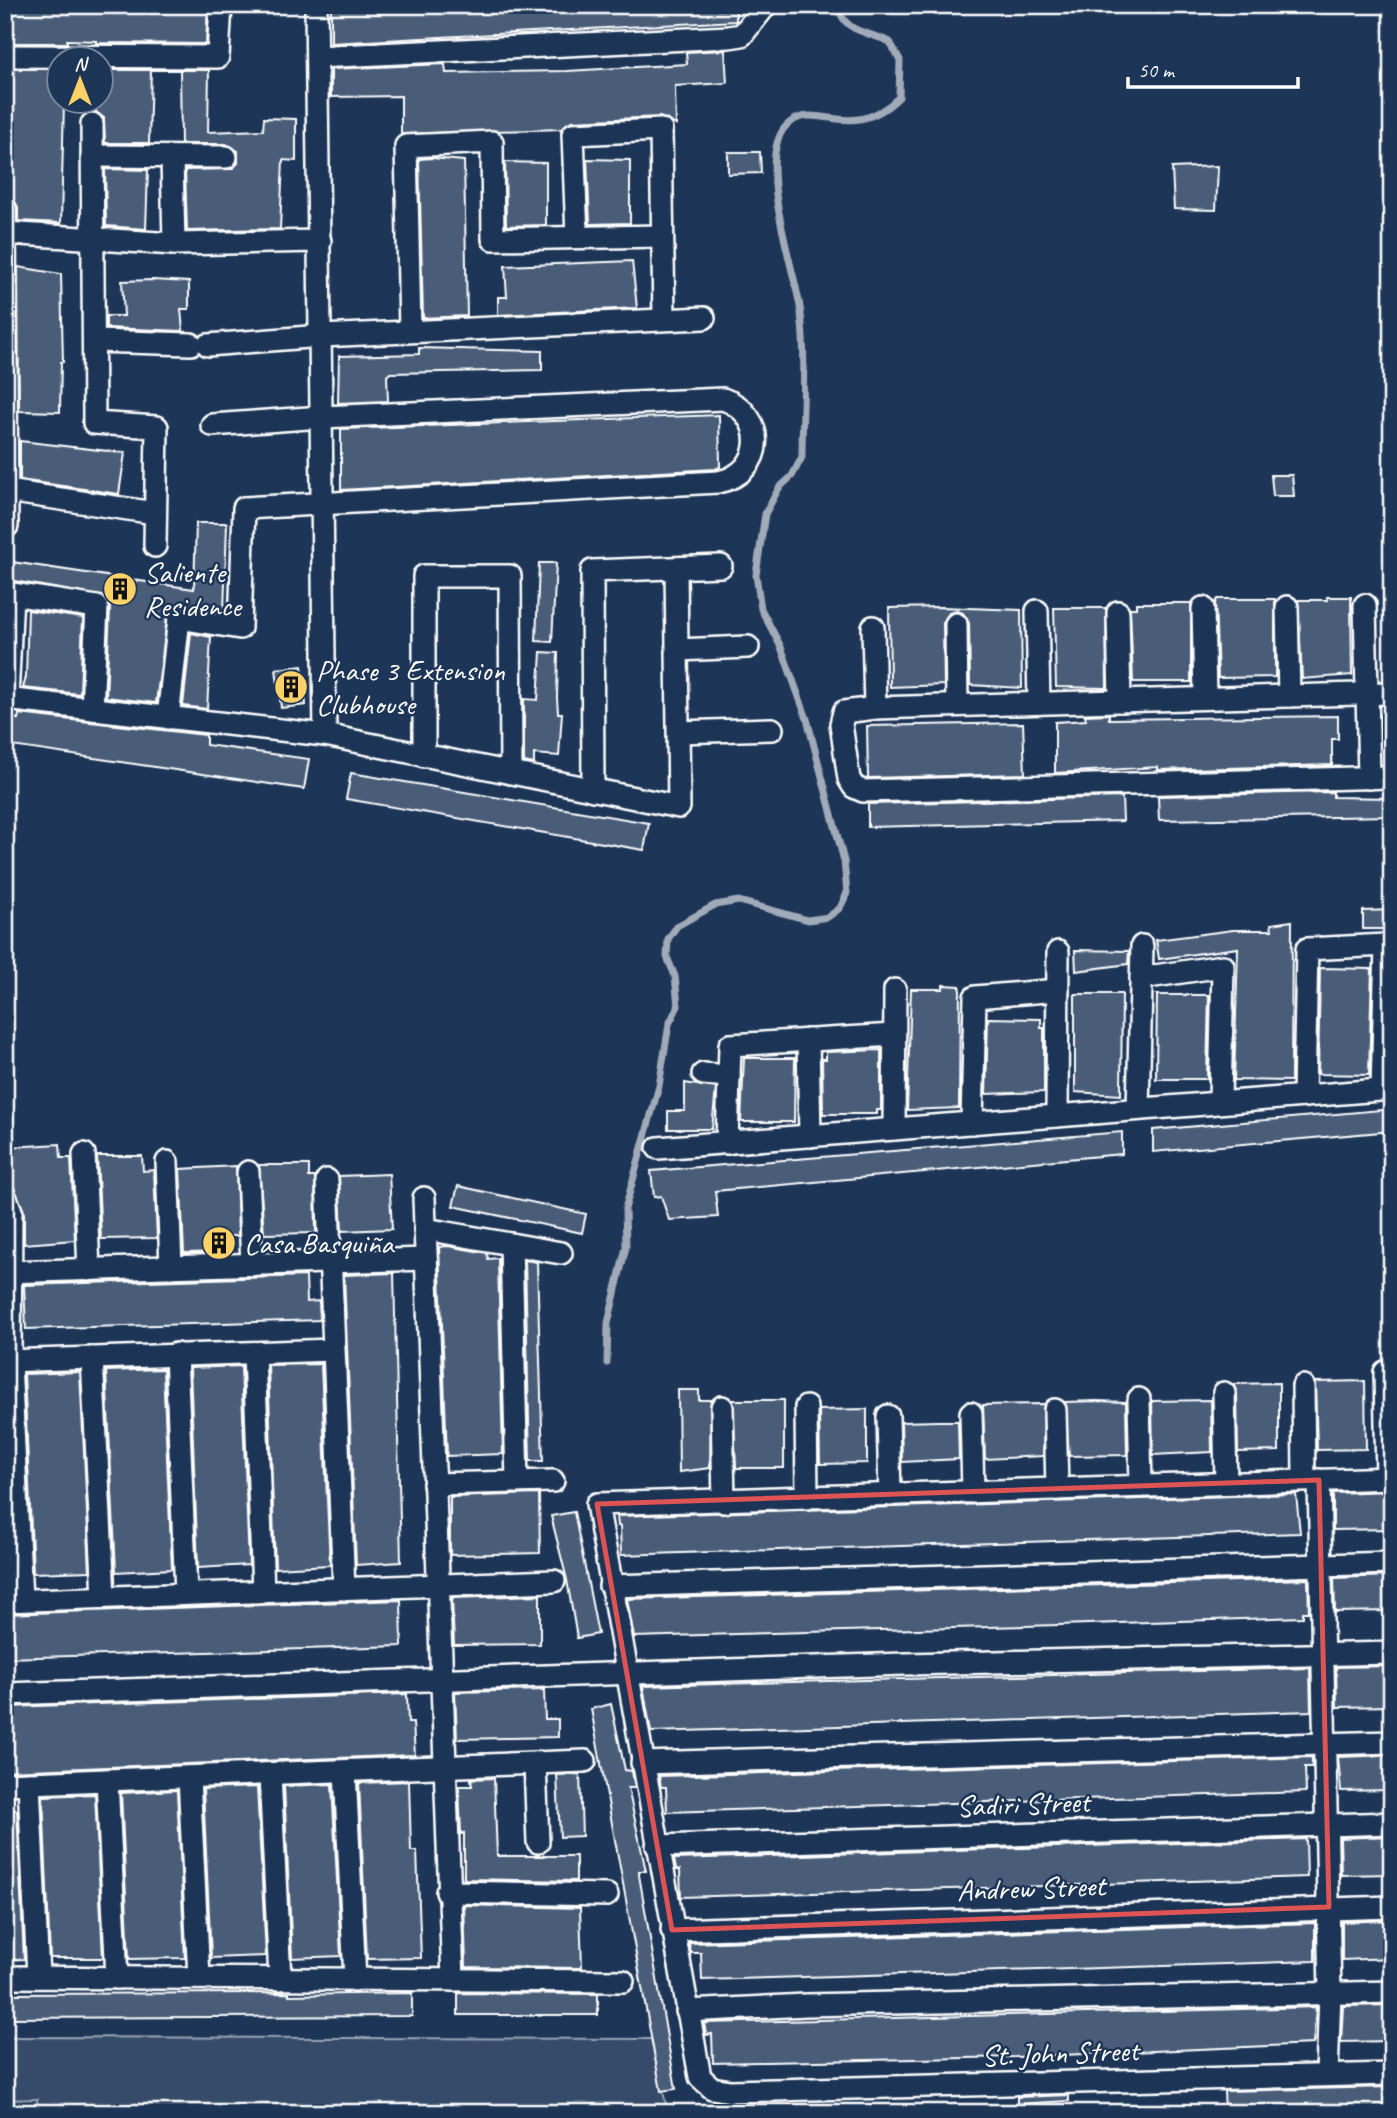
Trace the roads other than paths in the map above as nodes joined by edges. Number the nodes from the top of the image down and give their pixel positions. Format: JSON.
{"nodes":[{"id":1,"x":221,"y":5,"type":"edge"},
{"id":2,"x":316,"y":5,"type":"edge"},
{"id":3,"x":766,"y":5,"type":"edge"},
{"id":4,"x":5,"y":56,"type":"edge"},
{"id":5,"x":317,"y":57,"type":"junction"},
{"id":6,"x":92,"y":124,"type":"dead end"},
{"id":7,"x":92,"y":156,"type":"junction"},
{"id":8,"x":226,"y":157,"type":"dead end"},
{"id":9,"x":172,"y":158,"type":"junction"},
{"id":10,"x":5,"y":208,"type":"edge"},
{"id":11,"x":6,"y":233,"type":"edge"},
{"id":12,"x":663,"y":236,"type":"junction"},
{"id":13,"x":577,"y":237,"type":"junction"},
{"id":14,"x":92,"y":238,"type":"junction"},
{"id":15,"x":320,"y":241,"type":"junction"},
{"id":16,"x":174,"y":244,"type":"junction"},
{"id":17,"x":704,"y":318,"type":"dead end"},
{"id":18,"x":664,"y":319,"type":"junction"},
{"id":19,"x":6,"y":321,"type":"edge"},
{"id":20,"x":410,"y":331,"type":"junction"},
{"id":21,"x":321,"y":336,"type":"junction"},
{"id":22,"x":93,"y":341,"type":"junction"},
{"id":23,"x":322,"y":417,"type":"junction"},
{"id":24,"x":212,"y":425,"type":"dead end"},
{"id":25,"x":7,"y":491,"type":"edge"},
{"id":26,"x":323,"y":504,"type":"junction"},
{"id":27,"x":155,"y":513,"type":"junction"},
{"id":28,"x":7,"y":526,"type":"edge"},
{"id":29,"x":155,"y":547,"type":"dead end"},
{"id":30,"x":721,"y":566,"type":"dead end"},
{"id":31,"x":676,"y":568,"type":"junction"},
{"id":32,"x":1366,"y":605,"type":"dead end"},
{"id":33,"x":1287,"y":607,"type":"dead end"},
{"id":34,"x":1203,"y":608,"type":"dead end"},
{"id":35,"x":1037,"y":611,"type":"dead end"},
{"id":36,"x":1118,"y":612,"type":"dead end"},
{"id":37,"x":956,"y":624,"type":"dead end"},
{"id":38,"x":873,"y":627,"type":"dead end"},
{"id":39,"x":748,"y":646,"type":"dead end"},
{"id":40,"x":677,"y":650,"type":"junction"},
{"id":41,"x":1368,"y":693,"type":"junction"},
{"id":42,"x":1392,"y":693,"type":"edge"},
{"id":43,"x":1290,"y":696,"type":"junction"},
{"id":44,"x":1205,"y":698,"type":"junction"},
{"id":45,"x":6,"y":699,"type":"edge"},
{"id":46,"x":1120,"y":701,"type":"junction"},
{"id":47,"x":1039,"y":703,"type":"junction"},
{"id":48,"x":957,"y":705,"type":"junction"},
{"id":49,"x":875,"y":708,"type":"junction"},
{"id":50,"x":92,"y":709,"type":"junction"},
{"id":51,"x":168,"y":718,"type":"junction"},
{"id":52,"x":772,"y":729,"type":"dead end"},
{"id":53,"x":679,"y":732,"type":"junction"},
{"id":54,"x":326,"y":735,"type":"junction"},
{"id":55,"x":424,"y":755,"type":"junction"},
{"id":56,"x":511,"y":773,"type":"junction"},
{"id":57,"x":1392,"y":777,"type":"edge"},
{"id":58,"x":1370,"y":778,"type":"junction"},
{"id":59,"x":593,"y":790,"type":"junction"},
{"id":60,"x":1142,"y":946,"type":"dead end"},
{"id":61,"x":1058,"y":952,"type":"dead end"},
{"id":62,"x":1141,"y":978,"type":"junction"},
{"id":63,"x":895,"y":990,"type":"dead end"},
{"id":64,"x":1058,"y":990,"type":"junction"},
{"id":65,"x":894,"y":1035,"type":"junction"},
{"id":66,"x":808,"y":1040,"type":"junction"},
{"id":67,"x":703,"y":1074,"type":"dead end"},
{"id":68,"x":729,"y":1076,"type":"junction"},
{"id":69,"x":1387,"y":1089,"type":"edge"},
{"id":70,"x":1304,"y":1096,"type":"junction"},
{"id":71,"x":1220,"y":1102,"type":"junction"},
{"id":72,"x":1138,"y":1109,"type":"junction"},
{"id":73,"x":1057,"y":1116,"type":"junction"},
{"id":74,"x":972,"y":1123,"type":"junction"},
{"id":75,"x":894,"y":1129,"type":"junction"},
{"id":76,"x":810,"y":1136,"type":"junction"},
{"id":77,"x":727,"y":1143,"type":"junction"},
{"id":78,"x":658,"y":1148,"type":"dead end"},
{"id":79,"x":84,"y":1154,"type":"dead end"},
{"id":80,"x":167,"y":1162,"type":"dead end"},
{"id":81,"x":248,"y":1172,"type":"dead end"},
{"id":82,"x":327,"y":1180,"type":"dead end"},
{"id":83,"x":5,"y":1196,"type":"edge"},
{"id":84,"x":424,"y":1198,"type":"dead end"},
{"id":85,"x":425,"y":1229,"type":"junction"},
{"id":86,"x":511,"y":1244,"type":"junction"},
{"id":87,"x":561,"y":1253,"type":"dead end"},
{"id":88,"x":426,"y":1259,"type":"junction"},
{"id":89,"x":330,"y":1262,"type":"junction"},
{"id":90,"x":252,"y":1265,"type":"junction"},
{"id":91,"x":171,"y":1267,"type":"junction"},
{"id":92,"x":89,"y":1270,"type":"junction"},
{"id":93,"x":7,"y":1271,"type":"edge"},
{"id":94,"x":333,"y":1350,"type":"junction"},
{"id":95,"x":254,"y":1353,"type":"junction"},
{"id":96,"x":176,"y":1354,"type":"junction"},
{"id":97,"x":92,"y":1358,"type":"junction"},
{"id":98,"x":8,"y":1361,"type":"edge"},
{"id":99,"x":1385,"y":1372,"type":"dead end"},
{"id":100,"x":1303,"y":1386,"type":"dead end"},
{"id":101,"x":1224,"y":1393,"type":"dead end"},
{"id":102,"x":1139,"y":1399,"type":"dead end"},
{"id":103,"x":722,"y":1407,"type":"dead end"},
{"id":104,"x":806,"y":1407,"type":"dead end"},
{"id":105,"x":1055,"y":1410,"type":"dead end"},
{"id":106,"x":971,"y":1413,"type":"dead end"},
{"id":107,"x":888,"y":1416,"type":"dead end"},
{"id":108,"x":1389,"y":1478,"type":"edge"},
{"id":109,"x":1312,"y":1480,"type":"junction"},
{"id":110,"x":553,"y":1481,"type":"dead end"},
{"id":111,"x":517,"y":1482,"type":"junction"},
{"id":112,"x":1226,"y":1483,"type":"junction"},
{"id":113,"x":433,"y":1484,"type":"junction"},
{"id":114,"x":1141,"y":1486,"type":"junction"},
{"id":115,"x":1057,"y":1489,"type":"junction"},
{"id":116,"x":973,"y":1492,"type":"junction"},
{"id":117,"x":890,"y":1495,"type":"junction"},
{"id":118,"x":807,"y":1498,"type":"junction"},
{"id":119,"x":724,"y":1502,"type":"junction"},
{"id":120,"x":1392,"y":1563,"type":"edge"},
{"id":121,"x":1322,"y":1564,"type":"junction"},
{"id":122,"x":554,"y":1581,"type":"dead end"},
{"id":123,"x":437,"y":1585,"type":"junction"},
{"id":124,"x":610,"y":1586,"type":"junction"},
{"id":125,"x":344,"y":1589,"type":"junction"},
{"id":126,"x":263,"y":1592,"type":"junction"},
{"id":127,"x":186,"y":1594,"type":"junction"},
{"id":128,"x":104,"y":1597,"type":"junction"},
{"id":129,"x":13,"y":1601,"type":"edge"},
{"id":130,"x":1392,"y":1653,"type":"edge"},
{"id":131,"x":1324,"y":1655,"type":"junction"},
{"id":132,"x":626,"y":1674,"type":"junction"},
{"id":133,"x":440,"y":1680,"type":"junction"},
{"id":134,"x":5,"y":1694,"type":"edge"},
{"id":135,"x":1392,"y":1742,"type":"edge"},
{"id":136,"x":1326,"y":1743,"type":"junction"},
{"id":137,"x":585,"y":1761,"type":"dead end"},
{"id":138,"x":535,"y":1763,"type":"junction"},
{"id":139,"x":642,"y":1763,"type":"junction"},
{"id":140,"x":443,"y":1767,"type":"junction"},
{"id":141,"x":345,"y":1771,"type":"junction"},
{"id":142,"x":270,"y":1774,"type":"junction"},
{"id":143,"x":189,"y":1777,"type":"junction"},
{"id":144,"x":107,"y":1780,"type":"junction"},
{"id":145,"x":29,"y":1783,"type":"junction"},
{"id":146,"x":5,"y":1784,"type":"edge"},
{"id":147,"x":1392,"y":1823,"type":"edge"},
{"id":148,"x":1327,"y":1824,"type":"junction"},
{"id":149,"x":538,"y":1842,"type":"dead end"},
{"id":150,"x":657,"y":1846,"type":"junction"},
{"id":151,"x":447,"y":1892,"type":"junction"},
{"id":152,"x":607,"y":1895,"type":"dead end"},
{"id":153,"x":1392,"y":1907,"type":"edge"},
{"id":154,"x":1329,"y":1908,"type":"junction"},
{"id":155,"x":672,"y":1930,"type":"junction"},
{"id":156,"x":5,"y":1977,"type":"edge"},
{"id":157,"x":38,"y":1977,"type":"junction"},
{"id":158,"x":117,"y":1978,"type":"junction"},
{"id":159,"x":199,"y":1978,"type":"junction"},
{"id":160,"x":280,"y":1979,"type":"junction"},
{"id":161,"x":355,"y":1980,"type":"junction"},
{"id":162,"x":453,"y":1980,"type":"junction"},
{"id":163,"x":623,"y":1980,"type":"dead end"},
{"id":164,"x":1392,"y":1992,"type":"edge"},
{"id":165,"x":1330,"y":1993,"type":"junction"},
{"id":166,"x":687,"y":2011,"type":"junction"},
{"id":167,"x":1392,"y":2074,"type":"edge"},
{"id":168,"x":1328,"y":2075,"type":"junction"}],
"edges":[{"from":1,"to":4,"type":"street"},
{"from":2,"to":5,"type":"street"},
{"from":3,"to":5,"type":"street"},
{"from":5,"to":15,"type":"street"},
{"from":6,"to":7,"type":"street"},
{"from":7,"to":9,"type":"street"},
{"from":7,"to":14,"type":"street"},
{"from":8,"to":9,"type":"street"},
{"from":9,"to":16,"type":"street"},
{"from":10,"to":11,"type":"street"},
{"from":11,"to":14,"type":"street"},
{"from":11,"to":19,"type":"street"},
{"from":12,"to":13,"type":"street"},
{"from":12,"to":13,"type":"street"},
{"from":12,"to":18,"type":"street"},
{"from":13,"to":20,"type":"street"},
{"from":14,"to":16,"type":"street"},
{"from":14,"to":22,"type":"street"},
{"from":15,"to":16,"type":"street"},
{"from":15,"to":21,"type":"street"},
{"from":17,"to":18,"type":"street"},
{"from":18,"to":20,"type":"street"},
{"from":19,"to":25,"type":"street"},
{"from":20,"to":21,"type":"street"},
{"from":21,"to":22,"type":"street"},
{"from":21,"to":23,"type":"street"},
{"from":22,"to":27,"type":"street"},
{"from":23,"to":24,"type":"street"},
{"from":23,"to":26,"type":"street"},
{"from":23,"to":26,"type":"street"},
{"from":25,"to":27,"type":"street"},
{"from":25,"to":28,"type":"street"},
{"from":26,"to":51,"type":"street"},
{"from":26,"to":54,"type":"street"},
{"from":27,"to":29,"type":"street"},
{"from":30,"to":31,"type":"street"},
{"from":31,"to":40,"type":"street"},
{"from":31,"to":59,"type":"street"},
{"from":32,"to":41,"type":"street"},
{"from":33,"to":43,"type":"street"},
{"from":34,"to":44,"type":"street"},
{"from":35,"to":47,"type":"street"},
{"from":36,"to":46,"type":"street"},
{"from":37,"to":48,"type":"street"},
{"from":38,"to":49,"type":"street"},
{"from":39,"to":40,"type":"street"},
{"from":40,"to":53,"type":"street"},
{"from":41,"to":42,"type":"street"},
{"from":41,"to":43,"type":"street"},
{"from":41,"to":58,"type":"street"},
{"from":43,"to":44,"type":"street"},
{"from":44,"to":46,"type":"street"},
{"from":45,"to":50,"type":"street"},
{"from":45,"to":50,"type":"street"},
{"from":46,"to":47,"type":"street"},
{"from":47,"to":48,"type":"street"},
{"from":48,"to":49,"type":"street"},
{"from":49,"to":58,"type":"street"},
{"from":50,"to":51,"type":"street"},
{"from":51,"to":54,"type":"street"},
{"from":52,"to":53,"type":"street"},
{"from":53,"to":59,"type":"street"},
{"from":54,"to":55,"type":"street"},
{"from":55,"to":56,"type":"street"},
{"from":55,"to":56,"type":"street"},
{"from":56,"to":59,"type":"street"},
{"from":57,"to":58,"type":"street"},
{"from":60,"to":62,"type":"street"},
{"from":61,"to":64,"type":"street"},
{"from":62,"to":71,"type":"street"},
{"from":62,"to":72,"type":"street"},
{"from":63,"to":65,"type":"street"},
{"from":64,"to":73,"type":"street"},
{"from":64,"to":74,"type":"street"},
{"from":65,"to":66,"type":"street"},
{"from":65,"to":75,"type":"street"},
{"from":66,"to":68,"type":"street"},
{"from":66,"to":76,"type":"street"},
{"from":67,"to":68,"type":"street"},
{"from":68,"to":77,"type":"street"},
{"from":69,"to":70,"type":"street"},
{"from":69,"to":70,"type":"street"},
{"from":70,"to":71,"type":"street"},
{"from":71,"to":72,"type":"street"},
{"from":72,"to":73,"type":"street"},
{"from":73,"to":74,"type":"street"},
{"from":74,"to":75,"type":"street"},
{"from":75,"to":76,"type":"street"},
{"from":76,"to":77,"type":"street"},
{"from":77,"to":78,"type":"street"},
{"from":79,"to":92,"type":"street"},
{"from":80,"to":91,"type":"street"},
{"from":81,"to":90,"type":"street"},
{"from":82,"to":89,"type":"street"},
{"from":83,"to":93,"type":"street"},
{"from":84,"to":85,"type":"street"},
{"from":85,"to":86,"type":"street"},
{"from":85,"to":88,"type":"street"},
{"from":86,"to":87,"type":"street"},
{"from":86,"to":111,"type":"street"},
{"from":88,"to":89,"type":"street"},
{"from":88,"to":113,"type":"street"},
{"from":89,"to":90,"type":"street"},
{"from":89,"to":94,"type":"street"},
{"from":90,"to":91,"type":"street"},
{"from":91,"to":92,"type":"street"},
{"from":92,"to":93,"type":"street"},
{"from":93,"to":98,"type":"street"},
{"from":94,"to":95,"type":"street"},
{"from":94,"to":125,"type":"street"},
{"from":95,"to":96,"type":"street"},
{"from":95,"to":126,"type":"street"},
{"from":96,"to":97,"type":"street"},
{"from":96,"to":127,"type":"street"},
{"from":97,"to":98,"type":"street"},
{"from":97,"to":128,"type":"street"},
{"from":98,"to":129,"type":"street"},
{"from":99,"to":108,"type":"street"},
{"from":100,"to":109,"type":"street"},
{"from":101,"to":112,"type":"street"},
{"from":102,"to":114,"type":"street"},
{"from":103,"to":119,"type":"street"},
{"from":104,"to":118,"type":"street"},
{"from":105,"to":115,"type":"street"},
{"from":106,"to":116,"type":"street"},
{"from":107,"to":117,"type":"street"},
{"from":108,"to":109,"type":"street"},
{"from":109,"to":112,"type":"street"},
{"from":109,"to":121,"type":"street"},
{"from":110,"to":111,"type":"street"},
{"from":111,"to":113,"type":"street"},
{"from":112,"to":114,"type":"street"},
{"from":113,"to":123,"type":"street"},
{"from":114,"to":115,"type":"street"},
{"from":115,"to":116,"type":"street"},
{"from":116,"to":117,"type":"street"},
{"from":117,"to":118,"type":"street"},
{"from":118,"to":119,"type":"street"},
{"from":119,"to":124,"type":"street"},
{"from":120,"to":121,"type":"street"},
{"from":121,"to":124,"type":"street"},
{"from":121,"to":131,"type":"street"},
{"from":122,"to":123,"type":"street"},
{"from":123,"to":125,"type":"street"},
{"from":123,"to":133,"type":"street"},
{"from":124,"to":132,"type":"street"},
{"from":125,"to":126,"type":"street"},
{"from":126,"to":127,"type":"street"},
{"from":127,"to":128,"type":"street"},
{"from":128,"to":129,"type":"street"},
{"from":130,"to":131,"type":"street"},
{"from":131,"to":132,"type":"street"},
{"from":131,"to":136,"type":"street"},
{"from":132,"to":133,"type":"street"},
{"from":132,"to":139,"type":"street"},
{"from":133,"to":134,"type":"street"},
{"from":133,"to":140,"type":"street"},
{"from":135,"to":136,"type":"street"},
{"from":136,"to":139,"type":"street"},
{"from":136,"to":148,"type":"street"},
{"from":137,"to":138,"type":"street"},
{"from":138,"to":140,"type":"street"},
{"from":138,"to":149,"type":"street"},
{"from":139,"to":150,"type":"street"},
{"from":140,"to":141,"type":"street"},
{"from":140,"to":151,"type":"street"},
{"from":141,"to":142,"type":"street"},
{"from":141,"to":161,"type":"street"},
{"from":142,"to":143,"type":"street"},
{"from":142,"to":160,"type":"street"},
{"from":143,"to":144,"type":"street"},
{"from":143,"to":159,"type":"street"},
{"from":144,"to":145,"type":"street"},
{"from":144,"to":158,"type":"street"},
{"from":145,"to":146,"type":"street"},
{"from":145,"to":157,"type":"street"},
{"from":147,"to":148,"type":"street","name":"Sadiri Street"},
{"from":148,"to":150,"type":"street","name":"Sadiri Street"},
{"from":148,"to":154,"type":"street"},
{"from":150,"to":155,"type":"street"},
{"from":151,"to":152,"type":"street"},
{"from":151,"to":162,"type":"street"},
{"from":153,"to":154,"type":"street","name":"Andrew Street"},
{"from":154,"to":155,"type":"street","name":"Andrew Street"},
{"from":154,"to":165,"type":"street"},
{"from":155,"to":166,"type":"street"},
{"from":156,"to":157,"type":"street"},
{"from":157,"to":158,"type":"street"},
{"from":158,"to":159,"type":"street"},
{"from":159,"to":160,"type":"street"},
{"from":160,"to":161,"type":"street"},
{"from":161,"to":162,"type":"street"},
{"from":162,"to":163,"type":"street"},
{"from":164,"to":165,"type":"street"},
{"from":165,"to":166,"type":"street"},
{"from":165,"to":168,"type":"street"},
{"from":166,"to":168,"type":"street","name":"St. John Street"},
{"from":167,"to":168,"type":"street","name":"St. John Street"}]}
